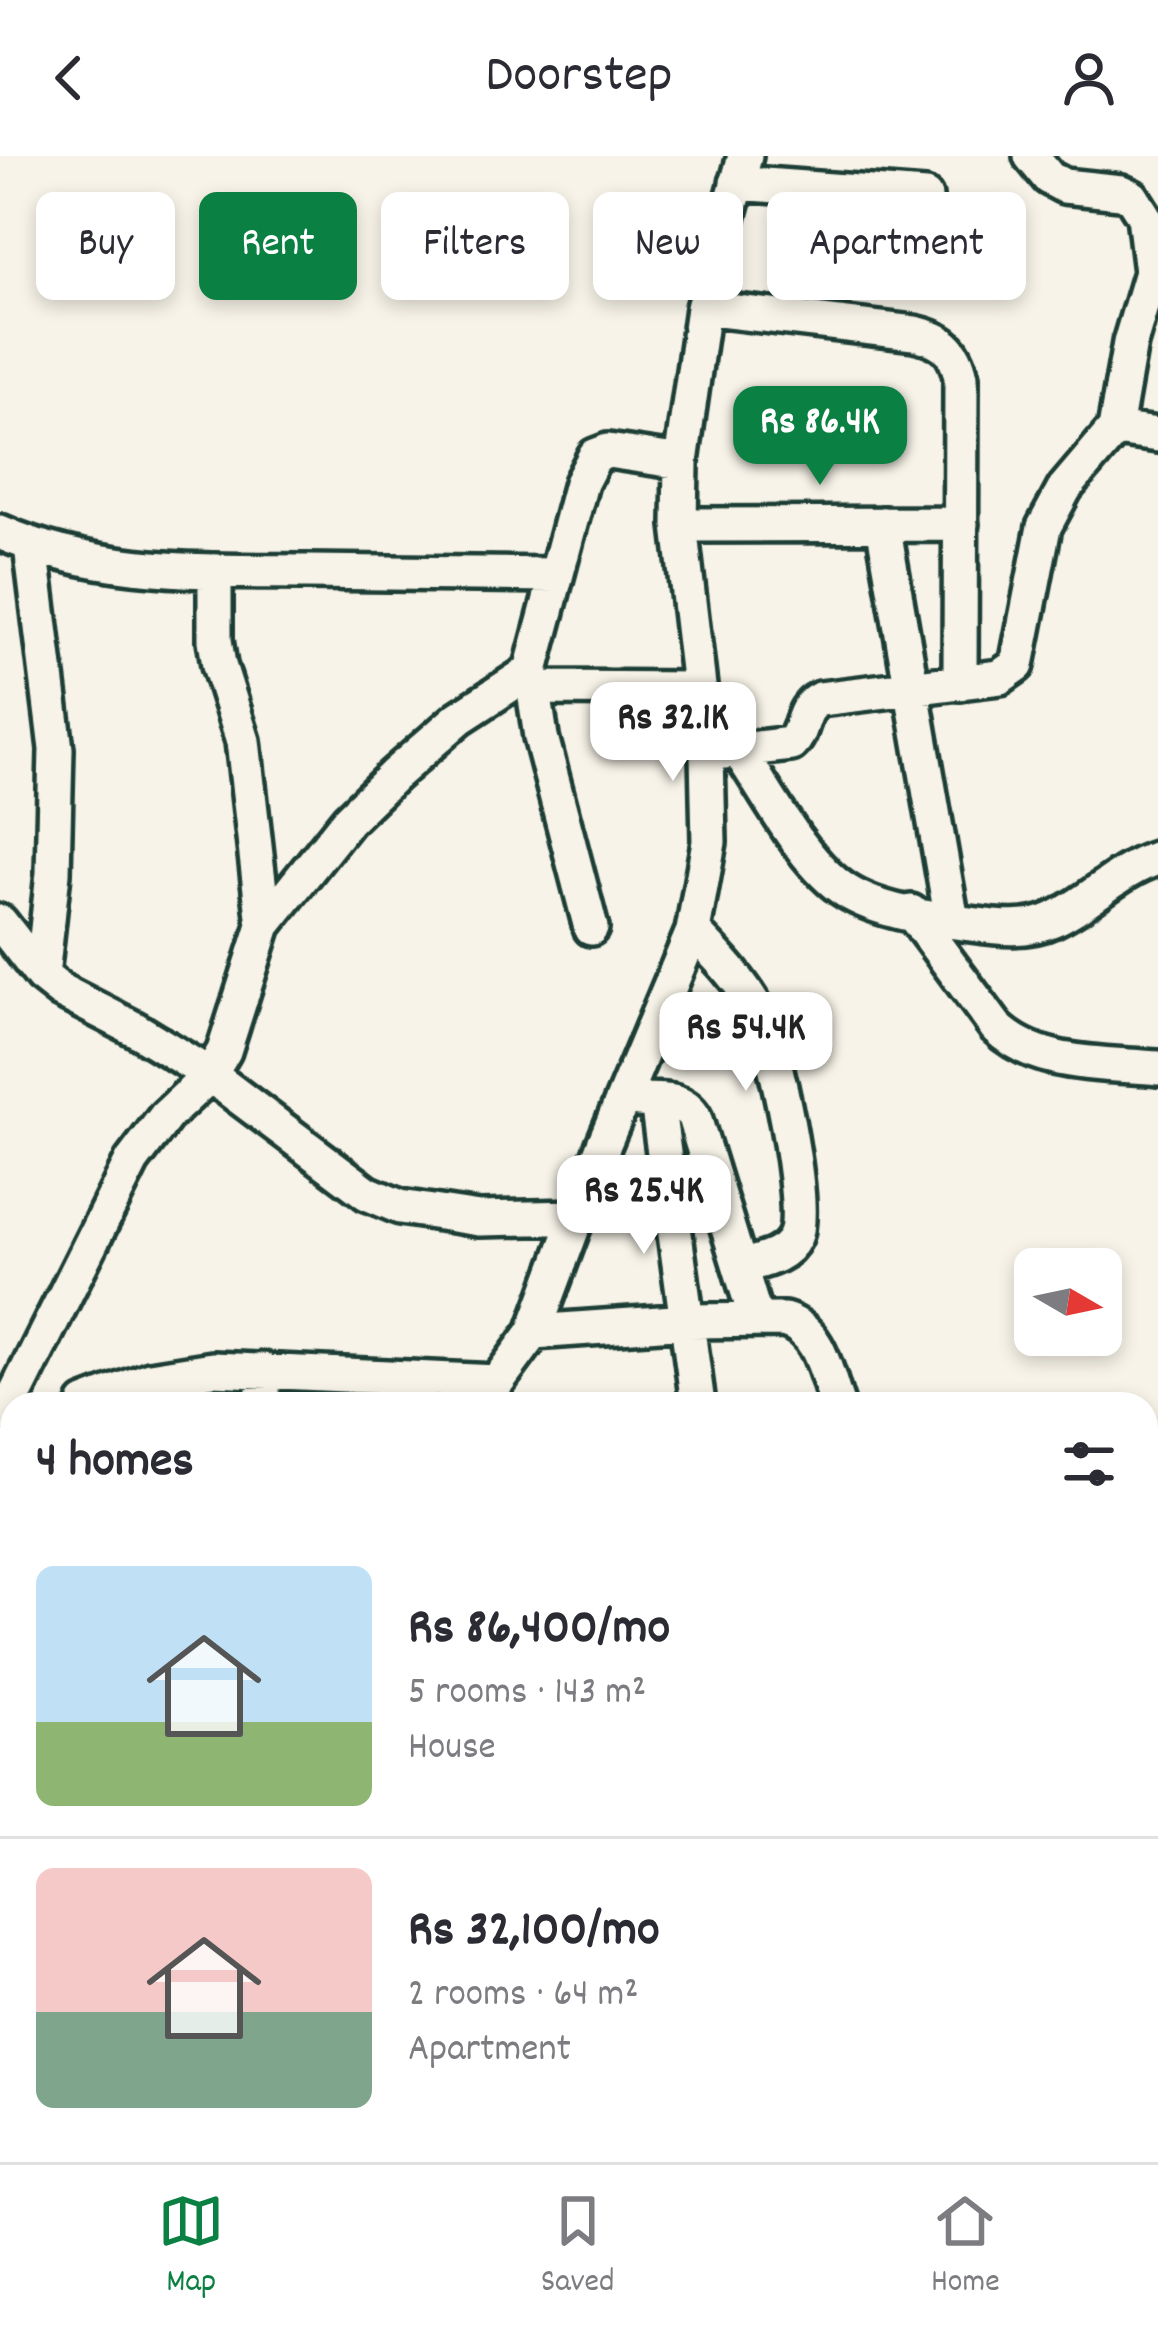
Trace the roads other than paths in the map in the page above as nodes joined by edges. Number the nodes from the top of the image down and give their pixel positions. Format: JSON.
{"nodes":[{"id":1,"x":1031,"y":156,"type":"edge"},
{"id":2,"x":741,"y":170,"type":"edge"},
{"id":3,"x":892,"y":192,"type":"edge"},
{"id":4,"x":703,"y":308,"type":"junction"},
{"id":5,"x":1115,"y":429,"type":"junction"},
{"id":6,"x":1158,"y":435,"type":"edge"},
{"id":7,"x":681,"y":462,"type":"junction"},
{"id":8,"x":883,"y":524,"type":"junction"},
{"id":9,"x":961,"y":524,"type":"junction"},
{"id":10,"x":680,"y":525,"type":"junction"},
{"id":11,"x":15,"y":539,"type":"edge"},
{"id":12,"x":215,"y":571,"type":"junction"},
{"id":13,"x":555,"y":575,"type":"junction"},
{"id":14,"x":532,"y":679,"type":"junction"},
{"id":15,"x":961,"y":683,"type":"junction"},
{"id":16,"x":699,"y":688,"type":"junction"},
{"id":17,"x":910,"y":688,"type":"junction"},
{"id":18,"x":723,"y":753,"type":"junction"},
{"id":19,"x":1158,"y":858,"type":"edge"},
{"id":20,"x":911,"y":912,"type":"junction"},
{"id":21,"x":952,"y":921,"type":"junction"},
{"id":22,"x":0,"y":922,"type":"edge"},
{"id":23,"x":264,"y":925,"type":"junction"},
{"id":24,"x":592,"y":928,"type":"dead end"},
{"id":25,"x":693,"y":931,"type":"junction"},
{"id":26,"x":42,"y":976,"type":"junction"},
{"id":27,"x":1158,"y":1067,"type":"edge"},
{"id":28,"x":210,"y":1076,"type":"junction"},
{"id":29,"x":640,"y":1100,"type":"junction"},
{"id":30,"x":578,"y":1217,"type":"junction"},
{"id":31,"x":740,"y":1267,"type":"junction"},
{"id":32,"x":756,"y":1319,"type":"junction"},
{"id":33,"x":688,"y":1321,"type":"junction"},
{"id":34,"x":534,"y":1332,"type":"junction"},
{"id":35,"x":263,"y":1370,"type":"junction"},
{"id":36,"x":15,"y":1392,"type":"edge"},
{"id":37,"x":116,"y":1392,"type":"edge"},
{"id":38,"x":263,"y":1392,"type":"edge"},
{"id":39,"x":475,"y":1392,"type":"edge"},
{"id":40,"x":486,"y":1392,"type":"edge"},
{"id":41,"x":697,"y":1392,"type":"edge"},
{"id":42,"x":833,"y":1392,"type":"edge"}],
"edges":[{"from":1,"to":5,"type":"street"},
{"from":2,"to":3,"type":"street"},
{"from":2,"to":4,"type":"street"},
{"from":4,"to":7,"type":"street"},
{"from":4,"to":9,"type":"street"},
{"from":5,"to":6,"type":"street"},
{"from":5,"to":15,"type":"street"},
{"from":7,"to":10,"type":"street"},
{"from":7,"to":13,"type":"street"},
{"from":8,"to":9,"type":"street"},
{"from":8,"to":10,"type":"street"},
{"from":8,"to":17,"type":"street"},
{"from":9,"to":15,"type":"street"},
{"from":10,"to":16,"type":"street"},
{"from":11,"to":12,"type":"street"},
{"from":11,"to":26,"type":"street"},
{"from":12,"to":13,"type":"street"},
{"from":12,"to":23,"type":"street"},
{"from":13,"to":14,"type":"street"},
{"from":14,"to":16,"type":"street"},
{"from":14,"to":23,"type":"street"},
{"from":14,"to":24,"type":"street"},
{"from":15,"to":17,"type":"street"},
{"from":16,"to":18,"type":"street"},
{"from":17,"to":18,"type":"street"},
{"from":17,"to":21,"type":"street"},
{"from":18,"to":20,"type":"street"},
{"from":18,"to":25,"type":"street"},
{"from":19,"to":21,"type":"street"},
{"from":20,"to":21,"type":"street"},
{"from":20,"to":27,"type":"street"},
{"from":22,"to":26,"type":"street"},
{"from":23,"to":28,"type":"street"},
{"from":25,"to":29,"type":"street"},
{"from":25,"to":31,"type":"street"},
{"from":26,"to":28,"type":"street"},
{"from":28,"to":30,"type":"street"},
{"from":28,"to":36,"type":"street"},
{"from":29,"to":30,"type":"street"},
{"from":29,"to":31,"type":"street"},
{"from":29,"to":33,"type":"street"},
{"from":30,"to":34,"type":"street"},
{"from":31,"to":32,"type":"street"},
{"from":32,"to":33,"type":"street"},
{"from":32,"to":42,"type":"street"},
{"from":33,"to":34,"type":"street"},
{"from":33,"to":41,"type":"street"},
{"from":34,"to":40,"type":"street"},
{"from":35,"to":37,"type":"street"},
{"from":35,"to":38,"type":"street"},
{"from":35,"to":39,"type":"street"}]}
